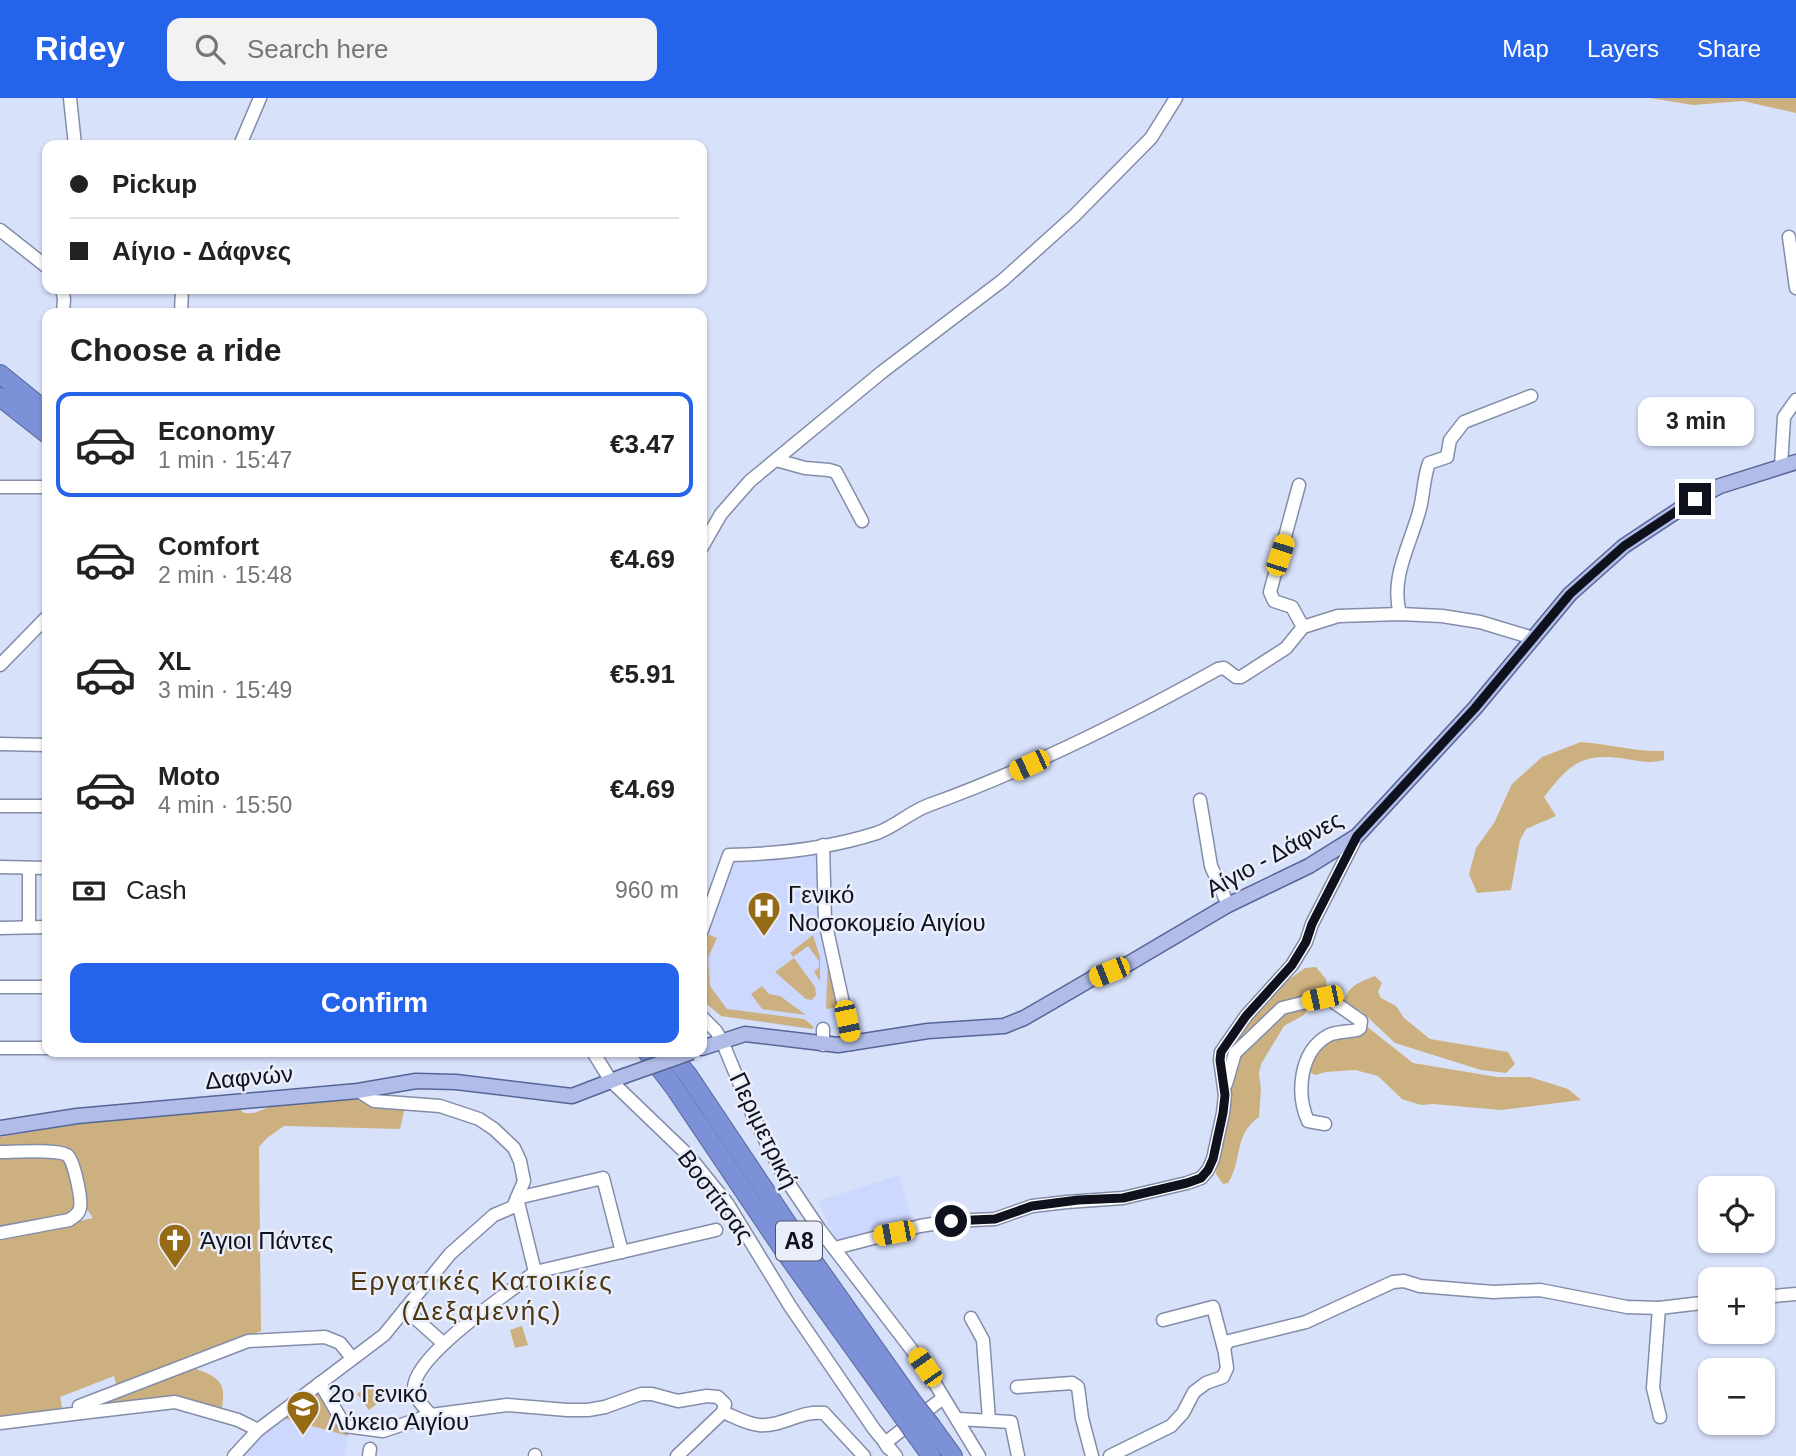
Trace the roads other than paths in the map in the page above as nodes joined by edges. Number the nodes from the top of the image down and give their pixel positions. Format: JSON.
{"nodes":[{"id":1,"x":70,"y":98,"type":"edge"},
{"id":2,"x":260,"y":98,"type":"edge"},
{"id":3,"x":1176,"y":98,"type":"edge"},
{"id":4,"x":74,"y":140,"type":"edge"},
{"id":5,"x":242,"y":140,"type":"edge"},
{"id":6,"x":0,"y":230,"type":"edge"},
{"id":7,"x":1789,"y":237,"type":"dead end"},
{"id":8,"x":42,"y":263,"type":"edge"},
{"id":9,"x":1796,"y":288,"type":"edge"},
{"id":10,"x":2,"y":386,"type":"edge"},
{"id":11,"x":1531,"y":396,"type":"dead end"},
{"id":12,"x":1796,"y":400,"type":"edge"},
{"id":13,"x":42,"y":409,"type":"edge"},
{"id":14,"x":42,"y":429,"type":"edge"},
{"id":15,"x":776,"y":460,"type":"junction"},
{"id":16,"x":1796,"y":462,"type":"edge"},
{"id":17,"x":1781,"y":466,"type":"junction"},
{"id":18,"x":1300,"y":485,"type":"dead end"},
{"id":19,"x":0,"y":487,"type":"edge"},
{"id":20,"x":42,"y":487,"type":"edge"},
{"id":21,"x":862,"y":521,"type":"dead end"},
{"id":22,"x":707,"y":538,"type":"edge"},
{"id":23,"x":1400,"y":614,"type":"junction"},
{"id":24,"x":42,"y":622,"type":"edge"},
{"id":25,"x":1303,"y":627,"type":"junction"},
{"id":26,"x":1533,"y":638,"type":"junction"},
{"id":27,"x":0,"y":665,"type":"edge"},
{"id":28,"x":0,"y":744,"type":"edge"},
{"id":29,"x":42,"y":745,"type":"edge"},
{"id":30,"x":1200,"y":800,"type":"dead end"},
{"id":31,"x":0,"y":806,"type":"edge"},
{"id":32,"x":42,"y":806,"type":"edge"},
{"id":33,"x":1357,"y":836,"type":"junction"},
{"id":34,"x":823,"y":845,"type":"junction"},
{"id":35,"x":0,"y":867,"type":"edge"},
{"id":36,"x":29,"y":868,"type":"junction"},
{"id":37,"x":42,"y":868,"type":"edge"},
{"id":38,"x":1228,"y":905,"type":"junction"},
{"id":39,"x":707,"y":916,"type":"edge"},
{"id":40,"x":42,"y":927,"type":"edge"},
{"id":41,"x":0,"y":928,"type":"edge"},
{"id":42,"x":29,"y":928,"type":"junction"},
{"id":43,"x":0,"y":987,"type":"edge"},
{"id":44,"x":42,"y":987,"type":"edge"},
{"id":45,"x":707,"y":1022,"type":"edge"},
{"id":46,"x":823,"y":1029,"type":"dead end"},
{"id":47,"x":722,"y":1041,"type":"junction"},
{"id":48,"x":852,"y":1044,"type":"junction"},
{"id":49,"x":822,"y":1045,"type":"junction"},
{"id":50,"x":707,"y":1046,"type":"edge"},
{"id":51,"x":0,"y":1048,"type":"edge"},
{"id":52,"x":42,"y":1048,"type":"edge"},
{"id":53,"x":598,"y":1057,"type":"edge"},
{"id":54,"x":651,"y":1057,"type":"edge"},
{"id":55,"x":673,"y":1057,"type":"edge"},
{"id":56,"x":678,"y":1057,"type":"edge"},
{"id":57,"x":618,"y":1079,"type":"junction"},
{"id":58,"x":1225,"y":1088,"type":"junction"},
{"id":59,"x":358,"y":1091,"type":"junction"},
{"id":60,"x":1325,"y":1124,"type":"dead end"},
{"id":61,"x":0,"y":1128,"type":"edge"},
{"id":62,"x":0,"y":1152,"type":"edge"},
{"id":63,"x":517,"y":1198,"type":"junction"},
{"id":64,"x":716,"y":1230,"type":"dead end"},
{"id":65,"x":0,"y":1233,"type":"edge"},
{"id":66,"x":835,"y":1248,"type":"junction"},
{"id":67,"x":622,"y":1252,"type":"junction"},
{"id":68,"x":535,"y":1272,"type":"junction"},
{"id":69,"x":1796,"y":1294,"type":"edge"},
{"id":70,"x":1775,"y":1296,"type":"edge"},
{"id":71,"x":1698,"y":1303,"type":"edge"},
{"id":72,"x":1659,"y":1308,"type":"junction"},
{"id":73,"x":405,"y":1309,"type":"junction"},
{"id":74,"x":971,"y":1318,"type":"dead end"},
{"id":75,"x":1163,"y":1320,"type":"dead end"},
{"id":76,"x":443,"y":1343,"type":"junction"},
{"id":77,"x":1224,"y":1349,"type":"junction"},
{"id":78,"x":352,"y":1358,"type":"junction"},
{"id":79,"x":320,"y":1383,"type":"junction"},
{"id":80,"x":1017,"y":1387,"type":"dead end"},
{"id":81,"x":943,"y":1398,"type":"junction"},
{"id":82,"x":907,"y":1409,"type":"junction"},
{"id":83,"x":723,"y":1412,"type":"junction"},
{"id":84,"x":80,"y":1413,"type":"junction"},
{"id":85,"x":431,"y":1415,"type":"junction"},
{"id":86,"x":1660,"y":1417,"type":"dead end"},
{"id":87,"x":958,"y":1419,"type":"junction"},
{"id":88,"x":989,"y":1420,"type":"junction"},
{"id":89,"x":0,"y":1423,"type":"edge"},
{"id":90,"x":258,"y":1430,"type":"junction"},
{"id":91,"x":925,"y":1432,"type":"junction"},
{"id":92,"x":885,"y":1443,"type":"junction"},
{"id":93,"x":234,"y":1456,"type":"edge"},
{"id":94,"x":677,"y":1456,"type":"edge"},
{"id":95,"x":864,"y":1456,"type":"edge"},
{"id":96,"x":894,"y":1456,"type":"edge"},
{"id":97,"x":931,"y":1456,"type":"edge"},
{"id":98,"x":953,"y":1456,"type":"edge"},
{"id":99,"x":979,"y":1456,"type":"edge"},
{"id":100,"x":1018,"y":1456,"type":"edge"},
{"id":101,"x":1093,"y":1456,"type":"edge"},
{"id":102,"x":1110,"y":1456,"type":"edge"}],
"edges":[{"from":1,"to":4,"type":"street"},
{"from":2,"to":5,"type":"street"},
{"from":3,"to":15,"type":"street"},
{"from":6,"to":8,"type":"street"},
{"from":7,"to":9,"type":"street"},
{"from":10,"to":13,"type":"highway"},
{"from":10,"to":14,"type":"highway"},
{"from":11,"to":23,"type":"street"},
{"from":12,"to":17,"type":"street"},
{"from":15,"to":21,"type":"street"},
{"from":15,"to":22,"type":"street"},
{"from":16,"to":17,"type":"main road","name":"Αίγιο - Δάφνες"},
{"from":17,"to":26,"type":"main road","name":"Αίγιο - Δάφνες"},
{"from":18,"to":25,"type":"street"},
{"from":19,"to":20,"type":"street"},
{"from":23,"to":25,"type":"street"},
{"from":23,"to":26,"type":"street"},
{"from":24,"to":27,"type":"street"},
{"from":25,"to":34,"type":"street"},
{"from":26,"to":33,"type":"main road","name":"Αίγιο - Δάφνες"},
{"from":28,"to":29,"type":"street"},
{"from":30,"to":38,"type":"street"},
{"from":31,"to":32,"type":"street"},
{"from":33,"to":38,"type":"main road","name":"Αίγιο - Δάφνες"},
{"from":33,"to":58,"type":"street"},
{"from":34,"to":39,"type":"street"},
{"from":34,"to":48,"type":"street"},
{"from":35,"to":36,"type":"street"},
{"from":36,"to":37,"type":"street"},
{"from":36,"to":42,"type":"street"},
{"from":38,"to":48,"type":"main road","name":"Αίγιο - Δάφνες"},
{"from":40,"to":42,"type":"street"},
{"from":41,"to":42,"type":"street"},
{"from":43,"to":44,"type":"street"},
{"from":45,"to":47,"type":"street","name":"Περιμετρική"},
{"from":46,"to":49,"type":"street"},
{"from":47,"to":49,"type":"main road","name":"Αίγιο - Δάφνες"},
{"from":47,"to":50,"type":"main road","name":"Αίγιο - Δάφνες"},
{"from":47,"to":66,"type":"street","name":"Περιμετρική"},
{"from":48,"to":49,"type":"main road","name":"Αίγιο - Δάφνες"},
{"from":51,"to":52,"type":"street"},
{"from":53,"to":57,"type":"street","name":"Βοστίτσας"},
{"from":54,"to":82,"type":"highway","number":"Α8"},
{"from":55,"to":82,"type":"highway","number":"Α8"},
{"from":56,"to":57,"type":"main road","bridge":true},
{"from":57,"to":59,"type":"main road","name":"Δαφνών"},
{"from":57,"to":92,"type":"street","name":"Βοστίτσας"},
{"from":58,"to":60,"type":"street"},
{"from":58,"to":66,"type":"street"},
{"from":59,"to":61,"type":"main road","name":"Δαφνών"},
{"from":59,"to":63,"type":"street"},
{"from":62,"to":65,"type":"street"},
{"from":63,"to":67,"type":"street"},
{"from":63,"to":68,"type":"street"},
{"from":63,"to":73,"type":"street"},
{"from":64,"to":67,"type":"street"},
{"from":66,"to":81,"type":"street","name":"Περιμετρική"},
{"from":67,"to":68,"type":"street"},
{"from":68,"to":76,"type":"street"},
{"from":69,"to":70,"type":"street"},
{"from":71,"to":72,"type":"street"},
{"from":72,"to":77,"type":"street"},
{"from":72,"to":86,"type":"street"},
{"from":73,"to":76,"type":"street"},
{"from":73,"to":78,"type":"street"},
{"from":74,"to":88,"type":"street"},
{"from":75,"to":77,"type":"street"},
{"from":76,"to":85,"type":"street"},
{"from":77,"to":102,"type":"street"},
{"from":78,"to":79,"type":"street"},
{"from":78,"to":84,"type":"street"},
{"from":79,"to":85,"type":"street"},
{"from":79,"to":90,"type":"street"},
{"from":80,"to":101,"type":"street"},
{"from":81,"to":87,"type":"street","name":"Περιμετρική"},
{"from":81,"to":92,"type":"street"},
{"from":82,"to":91,"type":"highway","number":"Α8","bridge":true},
{"from":83,"to":85,"type":"street"},
{"from":83,"to":94,"type":"street"},
{"from":83,"to":95,"type":"street"},
{"from":84,"to":89,"type":"street"},
{"from":84,"to":90,"type":"street"},
{"from":87,"to":88,"type":"street"},
{"from":87,"to":99,"type":"street","name":"Περιμετρική"},
{"from":88,"to":100,"type":"street"},
{"from":90,"to":93,"type":"street"},
{"from":91,"to":97,"type":"highway","number":"Α8"},
{"from":91,"to":98,"type":"highway","number":"Α8"},
{"from":92,"to":96,"type":"street","name":"Βοστίτσας"}]}
